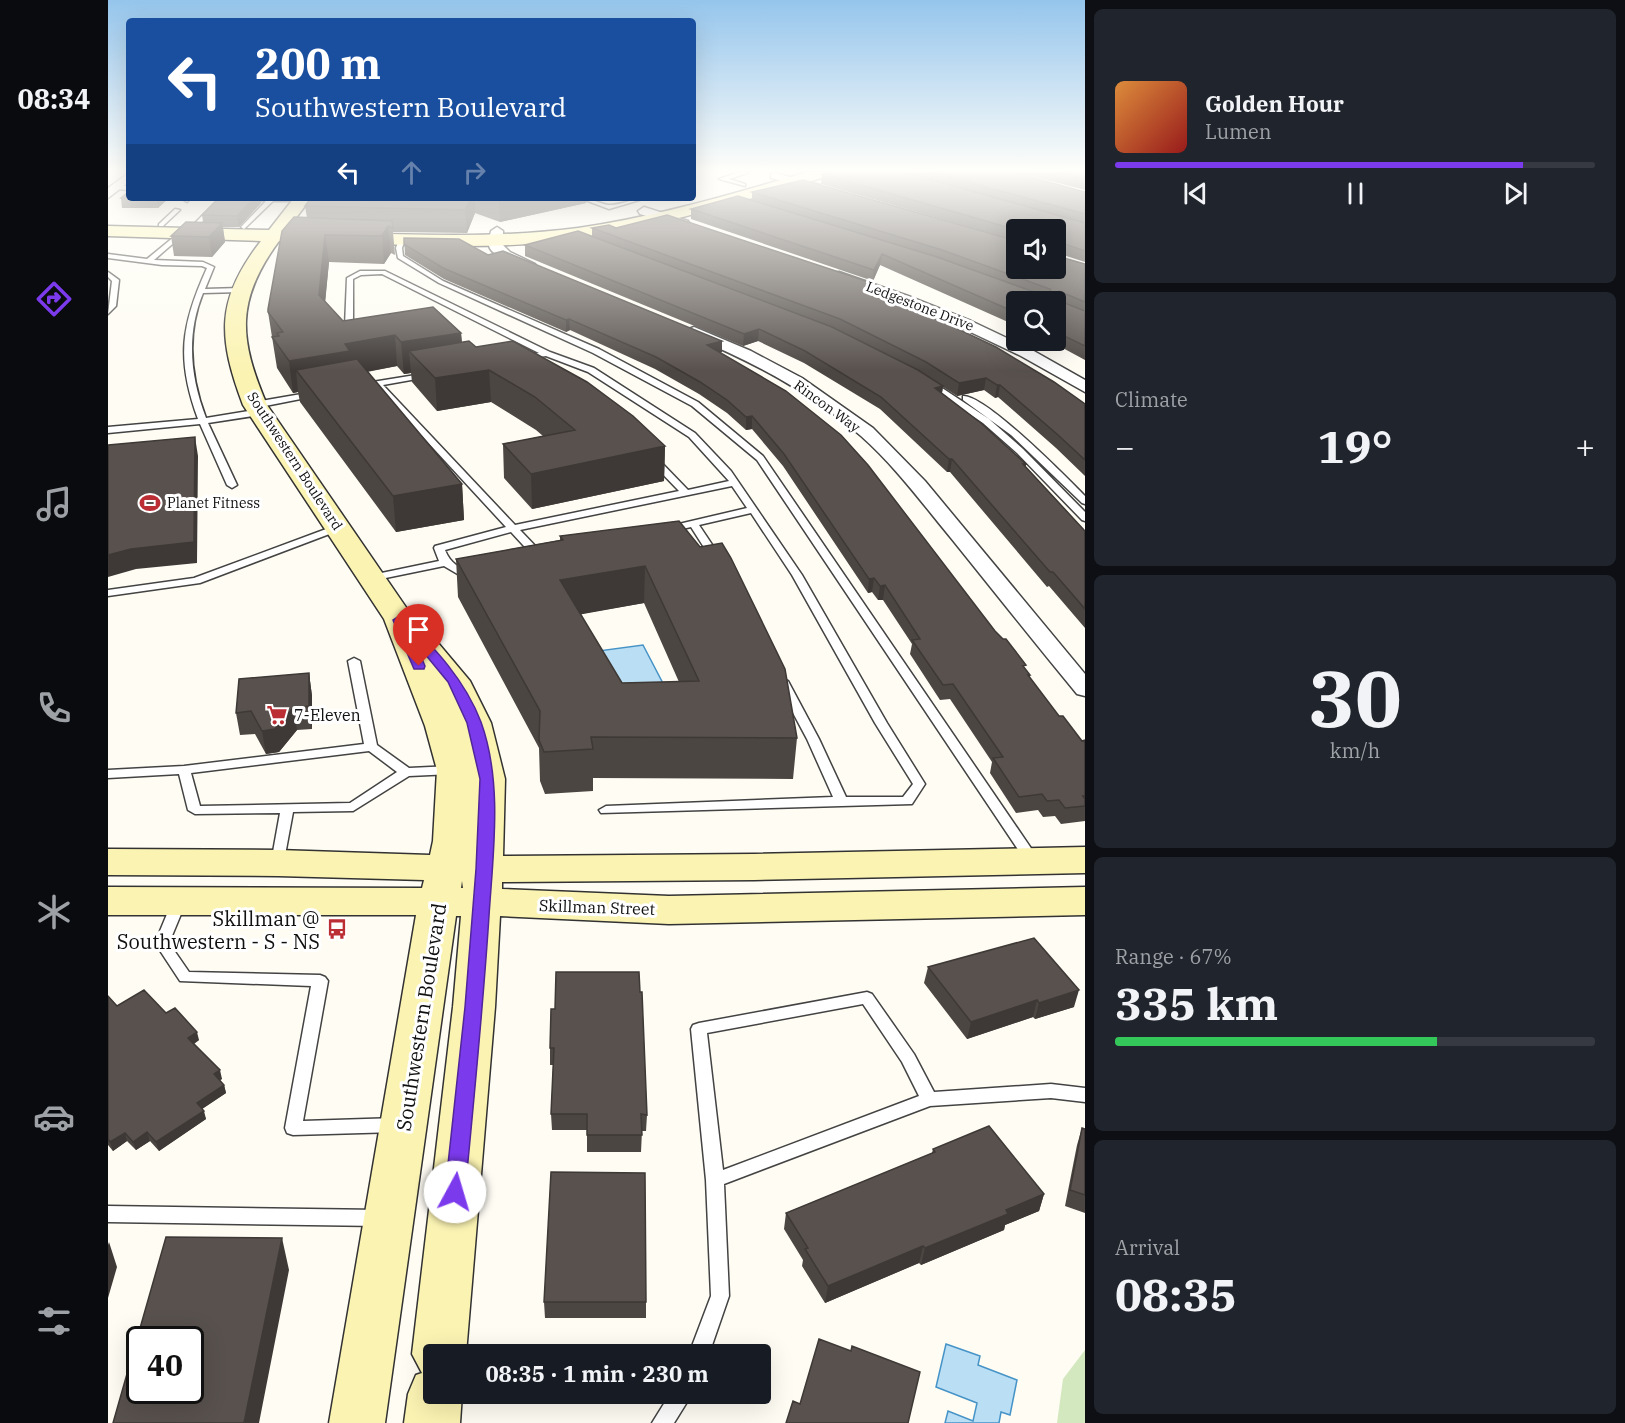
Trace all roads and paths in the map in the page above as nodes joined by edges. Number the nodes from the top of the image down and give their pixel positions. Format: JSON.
{"nodes":[{"id":1,"x":177,"y":238,"type":"edge"},
{"id":2,"x":271,"y":238,"type":"edge"},
{"id":3,"x":396,"y":238,"type":"edge"},
{"id":4,"x":421,"y":238,"type":"edge"},
{"id":5,"x":496,"y":238,"type":"edge"},
{"id":6,"x":402,"y":239,"type":"junction"},
{"id":7,"x":108,"y":256,"type":"edge"},
{"id":8,"x":149,"y":261,"type":"junction"},
{"id":9,"x":823,"y":270,"type":"edge"},
{"id":10,"x":543,"y":272,"type":"edge"},
{"id":11,"x":108,"y":274,"type":"edge"},
{"id":12,"x":241,"y":290,"type":"junction"},
{"id":13,"x":201,"y":291,"type":"junction"},
{"id":14,"x":108,"y":312,"type":"edge"},
{"id":15,"x":675,"y":325,"type":"edge"},
{"id":16,"x":367,"y":336,"type":"edge"},
{"id":17,"x":547,"y":354,"type":"junction"},
{"id":18,"x":514,"y":359,"type":"edge"},
{"id":19,"x":434,"y":373,"type":"edge"},
{"id":20,"x":377,"y":383,"type":"junction"},
{"id":21,"x":1085,"y":387,"type":"edge"},
{"id":22,"x":350,"y":388,"type":"edge"},
{"id":23,"x":328,"y":392,"type":"edge"},
{"id":24,"x":257,"y":408,"type":"junction"},
{"id":25,"x":202,"y":421,"type":"junction"},
{"id":26,"x":108,"y":430,"type":"edge"},
{"id":27,"x":648,"y":454,"type":"edge"},
{"id":28,"x":735,"y":483,"type":"junction"},
{"id":29,"x":232,"y":485,"type":"dead end"},
{"id":30,"x":686,"y":493,"type":"junction"},
{"id":31,"x":1085,"y":501,"type":"edge"},
{"id":32,"x":753,"y":510,"type":"junction"},
{"id":33,"x":1085,"y":518,"type":"edge"},
{"id":34,"x":693,"y":523,"type":"junction"},
{"id":35,"x":337,"y":528,"type":"junction"},
{"id":36,"x":513,"y":528,"type":"junction"},
{"id":37,"x":660,"y":531,"type":"edge"},
{"id":38,"x":541,"y":559,"type":"edge"},
{"id":39,"x":445,"y":563,"type":"junction"},
{"id":40,"x":487,"y":570,"type":"edge"},
{"id":41,"x":724,"y":570,"type":"edge"},
{"id":42,"x":371,"y":578,"type":"junction"},
{"id":43,"x":108,"y":593,"type":"edge"},
{"id":44,"x":399,"y":620,"type":"junction"},
{"id":45,"x":354,"y":661,"type":"dead end"},
{"id":46,"x":774,"y":665,"type":"edge"},
{"id":47,"x":1085,"y":689,"type":"edge"},
{"id":48,"x":372,"y":747,"type":"junction"},
{"id":49,"x":184,"y":770,"type":"junction"},
{"id":50,"x":454,"y":770,"type":"junction"},
{"id":51,"x":406,"y":772,"type":"junction"},
{"id":52,"x":108,"y":774,"type":"edge"},
{"id":53,"x":841,"y":801,"type":"junction"},
{"id":54,"x":287,"y":808,"type":"junction"},
{"id":55,"x":606,"y":810,"type":"dead end"},
{"id":56,"x":1085,"y":860,"type":"edge"},
{"id":57,"x":1032,"y":861,"type":"junction"},
{"id":58,"x":108,"y":862,"type":"edge"},
{"id":59,"x":278,"y":863,"type":"junction"},
{"id":60,"x":462,"y":886,"type":"junction"},
{"id":61,"x":108,"y":901,"type":"edge"},
{"id":62,"x":1085,"y":901,"type":"edge"},
{"id":63,"x":179,"y":902,"type":"junction"},
{"id":64,"x":1085,"y":1095,"type":"edge"},
{"id":65,"x":929,"y":1099,"type":"junction"},
{"id":66,"x":404,"y":1124,"type":"junction"},
{"id":67,"x":715,"y":1180,"type":"junction"},
{"id":68,"x":108,"y":1214,"type":"edge"},
{"id":69,"x":387,"y":1218,"type":"junction"},
{"id":70,"x":440,"y":1344,"type":"edge"},
{"id":71,"x":703,"y":1344,"type":"edge"},
{"id":72,"x":434,"y":1404,"type":"edge"},
{"id":73,"x":675,"y":1404,"type":"edge"},
{"id":74,"x":357,"y":1423,"type":"edge"},
{"id":75,"x":432,"y":1423,"type":"edge"},
{"id":76,"x":662,"y":1423,"type":"edge"}],
"edges":[{"from":1,"to":8,"type":"lane"},
{"from":2,"to":12,"type":"main road","name":"Southwestern Boulevard"},
{"from":3,"to":6,"type":"main road"},
{"from":4,"to":6,"type":"main road"},
{"from":5,"to":10,"type":"street"},
{"from":6,"to":57,"type":"lane"},
{"from":7,"to":8,"type":"lane"},
{"from":8,"to":13,"type":"lane"},
{"from":9,"to":21,"type":"street","name":"Ledgestone Drive"},
{"from":11,"to":14,"type":"lane"},
{"from":12,"to":13,"type":"lane"},
{"from":12,"to":24,"type":"main road","name":"Southwestern Boulevard"},
{"from":13,"to":25,"type":"lane"},
{"from":15,"to":47,"type":"street","name":"Rincon Way"},
{"from":16,"to":17,"type":"lane"},
{"from":17,"to":18,"type":"lane"},
{"from":17,"to":28,"type":"lane"},
{"from":19,"to":20,"type":"lane"},
{"from":20,"to":22,"type":"lane"},
{"from":20,"to":36,"type":"lane"},
{"from":23,"to":24,"type":"lane"},
{"from":24,"to":25,"type":"lane"},
{"from":24,"to":35,"type":"main road","name":"Southwestern Boulevard"},
{"from":25,"to":26,"type":"lane"},
{"from":25,"to":29,"type":"lane"},
{"from":27,"to":30,"type":"lane"},
{"from":28,"to":30,"type":"lane"},
{"from":28,"to":32,"type":"lane"},
{"from":30,"to":36,"type":"lane"},
{"from":31,"to":33,"type":"lane"},
{"from":32,"to":34,"type":"lane"},
{"from":32,"to":53,"type":"lane"},
{"from":34,"to":37,"type":"lane"},
{"from":34,"to":41,"type":"lane"},
{"from":35,"to":42,"type":"main road","name":"Southwestern Boulevard"},
{"from":35,"to":43,"type":"lane"},
{"from":36,"to":38,"type":"lane"},
{"from":36,"to":39,"type":"lane"},
{"from":39,"to":40,"type":"lane"},
{"from":39,"to":42,"type":"lane"},
{"from":42,"to":44,"type":"main road","name":"Southwestern Boulevard"},
{"from":44,"to":50,"type":"main road","name":"Southwestern Boulevard"},
{"from":44,"to":60,"type":"main road","name":"Southwestern Boulevard"},
{"from":45,"to":48,"type":"lane"},
{"from":46,"to":53,"type":"lane"},
{"from":48,"to":49,"type":"lane"},
{"from":48,"to":51,"type":"lane"},
{"from":49,"to":52,"type":"lane"},
{"from":49,"to":54,"type":"lane"},
{"from":50,"to":51,"type":"lane"},
{"from":50,"to":60,"type":"main road","name":"Southwestern Boulevard"},
{"from":51,"to":54,"type":"lane"},
{"from":53,"to":55,"type":"lane"},
{"from":54,"to":59,"type":"lane"},
{"from":56,"to":57,"type":"main road","name":"Skillman Street"},
{"from":57,"to":60,"type":"main road","name":"Skillman Street"},
{"from":58,"to":59,"type":"main road","name":"Skillman Street"},
{"from":59,"to":60,"type":"main road","name":"Skillman Street"},
{"from":60,"to":62,"type":"main road","name":"Skillman Street"},
{"from":60,"to":63,"type":"main road","name":"Skillman Street"},
{"from":60,"to":66,"type":"main road","name":"Southwestern Boulevard"},
{"from":60,"to":70,"type":"main road","name":"Southwestern Boulevard"},
{"from":61,"to":63,"type":"main road","name":"Skillman Street"},
{"from":63,"to":66,"type":"lane"},
{"from":64,"to":65,"type":"lane"},
{"from":65,"to":67,"type":"lane"},
{"from":65,"to":67,"type":"lane"},
{"from":66,"to":69,"type":"main road","name":"Southwestern Boulevard"},
{"from":67,"to":71,"type":"lane"},
{"from":68,"to":69,"type":"lane"},
{"from":69,"to":74,"type":"main road","name":"Southwestern Boulevard"},
{"from":72,"to":75,"type":"main road"},
{"from":73,"to":76,"type":"lane"}]}
